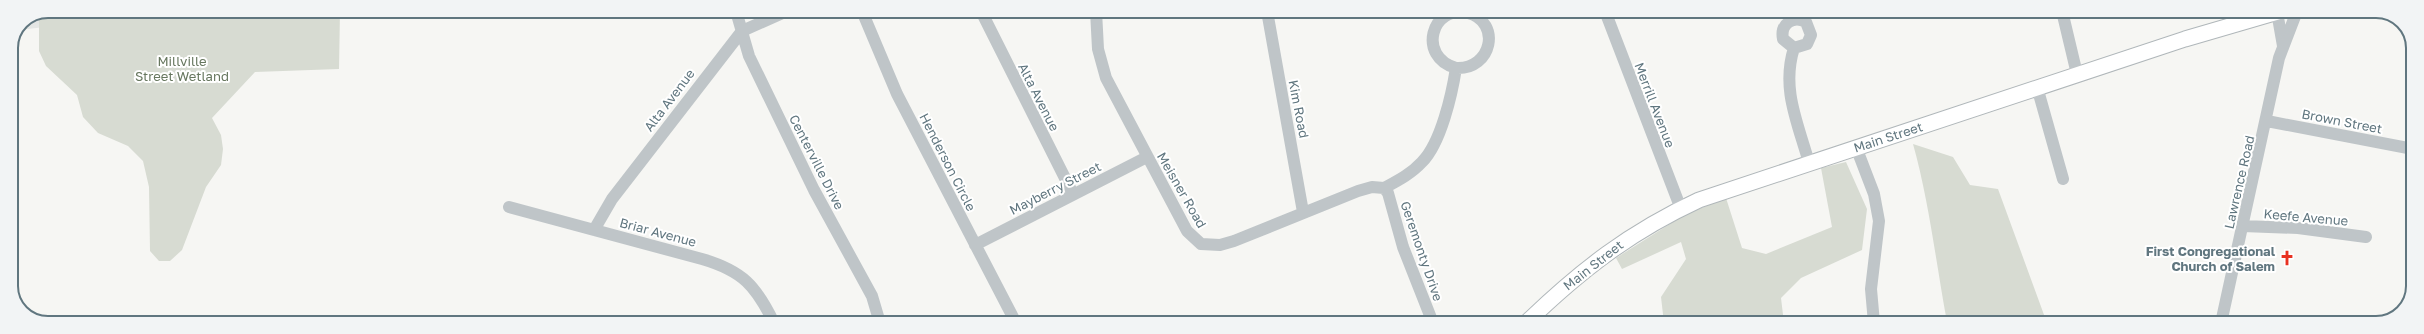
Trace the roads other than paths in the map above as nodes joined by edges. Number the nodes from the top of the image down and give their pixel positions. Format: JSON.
{"nodes":[{"id":1,"x":738,"y":18,"type":"edge"},
{"id":2,"x":771,"y":18,"type":"edge"},
{"id":3,"x":865,"y":18,"type":"edge"},
{"id":4,"x":985,"y":18,"type":"edge"},
{"id":5,"x":1096,"y":18,"type":"edge"},
{"id":6,"x":1268,"y":18,"type":"edge"},
{"id":7,"x":1443,"y":18,"type":"edge"},
{"id":8,"x":1478,"y":18,"type":"edge"},
{"id":9,"x":1608,"y":18,"type":"edge"},
{"id":10,"x":2064,"y":18,"type":"edge"},
{"id":11,"x":2257,"y":18,"type":"edge"},
{"id":12,"x":2280,"y":18,"type":"edge"},
{"id":13,"x":2294,"y":18,"type":"edge"},
{"id":14,"x":742,"y":31,"type":"junction"},
{"id":15,"x":2282,"y":46,"type":"junction"},
{"id":16,"x":1794,"y":48,"type":"dead end"},
{"id":17,"x":1456,"y":68,"type":"junction"},
{"id":18,"x":2077,"y":74,"type":"junction"},
{"id":19,"x":2037,"y":87,"type":"junction"},
{"id":20,"x":2267,"y":121,"type":"junction"},
{"id":21,"x":1856,"y":147,"type":"junction"},
{"id":22,"x":2406,"y":148,"type":"edge"},
{"id":23,"x":1147,"y":157,"type":"junction"},
{"id":24,"x":1809,"y":163,"type":"junction"},
{"id":25,"x":2064,"y":179,"type":"dead end"},
{"id":26,"x":1384,"y":188,"type":"junction"},
{"id":27,"x":1073,"y":194,"type":"junction"},
{"id":28,"x":509,"y":207,"type":"dead end"},
{"id":29,"x":1681,"y":209,"type":"junction"},
{"id":30,"x":1303,"y":212,"type":"junction"},
{"id":31,"x":2243,"y":226,"type":"junction"},
{"id":32,"x":594,"y":230,"type":"junction"},
{"id":33,"x":2366,"y":237,"type":"dead end"},
{"id":34,"x":975,"y":245,"type":"junction"},
{"id":35,"x":770,"y":316,"type":"edge"},
{"id":36,"x":879,"y":316,"type":"edge"},
{"id":37,"x":1012,"y":316,"type":"edge"},
{"id":38,"x":1430,"y":316,"type":"edge"},
{"id":39,"x":1534,"y":316,"type":"edge"},
{"id":40,"x":1873,"y":316,"type":"edge"},
{"id":41,"x":2223,"y":316,"type":"edge"}],
"edges":[{"from":1,"to":14,"type":"street","name":"Centerville Drive"},
{"from":2,"to":14,"type":"street","name":"Alta Avenue"},
{"from":3,"to":34,"type":"street","name":"Henderson Circle"},
{"from":4,"to":27,"type":"street","name":"Alta Avenue"},
{"from":5,"to":23,"type":"street","name":"Meisner Road"},
{"from":6,"to":30,"type":"street","name":"Kim Road"},
{"from":7,"to":17,"type":"street"},
{"from":8,"to":17,"type":"street"},
{"from":9,"to":29,"type":"street","name":"Merrill Avenue"},
{"from":10,"to":18,"type":"street"},
{"from":11,"to":18,"type":"main road","name":"Main Street"},
{"from":12,"to":15,"type":"street","name":"Lawrence Road"},
{"from":13,"to":15,"type":"street","name":"Lawrence Road"},
{"from":14,"to":32,"type":"street","name":"Alta Avenue"},
{"from":14,"to":36,"type":"street","name":"Centerville Drive"},
{"from":15,"to":20,"type":"street","name":"Lawrence Road"},
{"from":16,"to":24,"type":"street"},
{"from":17,"to":26,"type":"street"},
{"from":18,"to":19,"type":"main road","name":"Main Street"},
{"from":19,"to":21,"type":"main road","name":"Main Street"},
{"from":19,"to":25,"type":"street"},
{"from":20,"to":22,"type":"street","name":"Brown Street"},
{"from":20,"to":31,"type":"street","name":"Lawrence Road"},
{"from":21,"to":24,"type":"main road","name":"Main Street"},
{"from":21,"to":40,"type":"street"},
{"from":23,"to":27,"type":"street","name":"Mayberry Street"},
{"from":23,"to":30,"type":"street","name":"Meisner Road"},
{"from":24,"to":29,"type":"main road","name":"Main Street"},
{"from":26,"to":30,"type":"street","name":"Meisner Road"},
{"from":26,"to":38,"type":"street","name":"Geremonty Drive"},
{"from":27,"to":34,"type":"street","name":"Mayberry Street"},
{"from":28,"to":32,"type":"street","name":"Briar Avenue"},
{"from":29,"to":39,"type":"main road","name":"Main Street"},
{"from":31,"to":33,"type":"street","name":"Keefe Avenue"},
{"from":31,"to":41,"type":"street","name":"Lawrence Road"},
{"from":32,"to":35,"type":"street","name":"Briar Avenue"},
{"from":34,"to":37,"type":"street","name":"Henderson Circle"}]}
